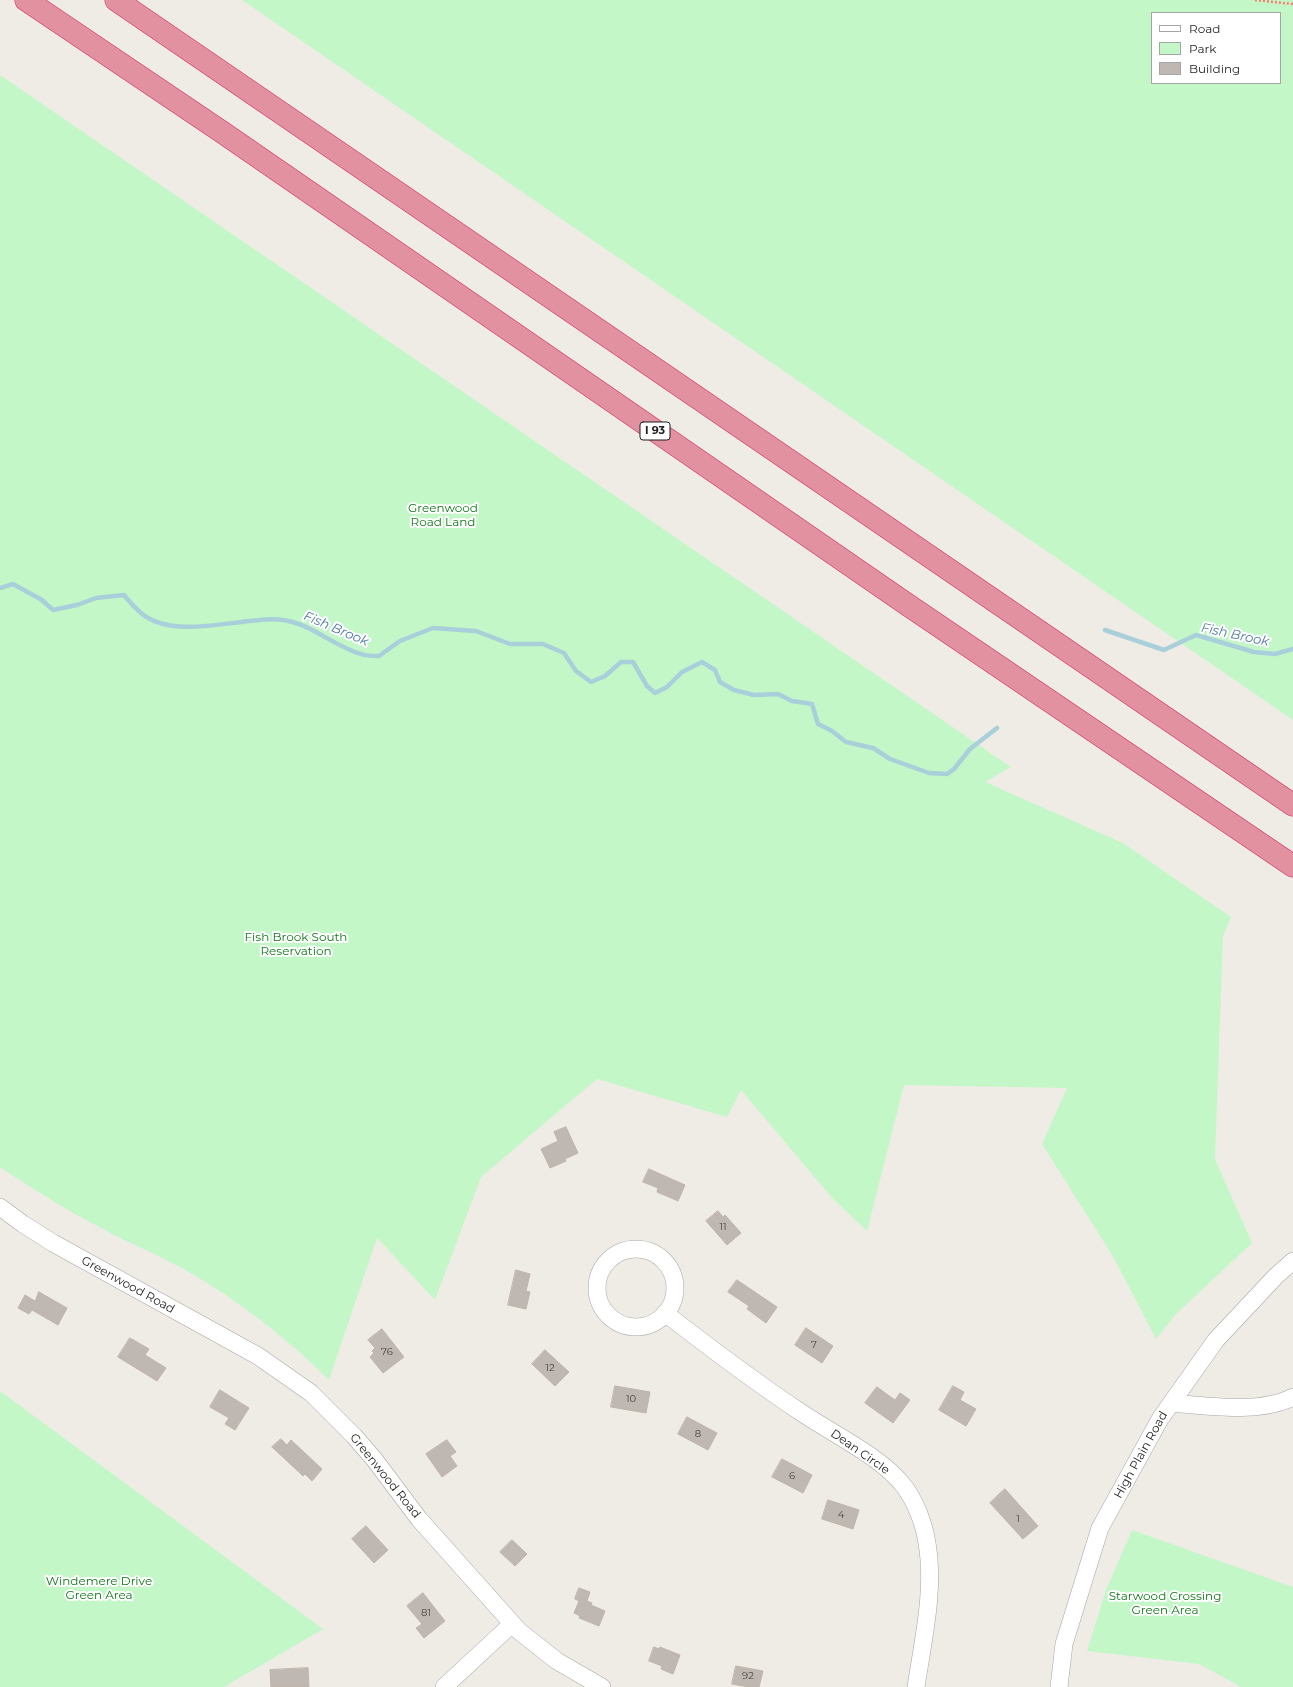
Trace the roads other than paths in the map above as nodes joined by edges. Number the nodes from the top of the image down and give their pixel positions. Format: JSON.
{"nodes":[{"id":1,"x":26,"y":0,"type":"edge"},
{"id":2,"x":116,"y":0,"type":"edge"},
{"id":3,"x":1293,"y":805,"type":"edge"},
{"id":4,"x":1293,"y":866,"type":"edge"},
{"id":5,"x":0,"y":1207,"type":"edge"},
{"id":6,"x":1293,"y":1261,"type":"edge"},
{"id":7,"x":665,"y":1314,"type":"junction"},
{"id":8,"x":1293,"y":1397,"type":"edge"},
{"id":9,"x":1171,"y":1403,"type":"junction"},
{"id":10,"x":512,"y":1624,"type":"junction"},
{"id":11,"x":444,"y":1687,"type":"edge"},
{"id":12,"x":602,"y":1687,"type":"edge"},
{"id":13,"x":916,"y":1687,"type":"edge"},
{"id":14,"x":1059,"y":1687,"type":"edge"}],
"edges":[{"from":1,"to":4,"type":"highway","number":"I 93"},
{"from":2,"to":3,"type":"highway"},
{"from":5,"to":10,"type":"street","name":"Greenwood Road"},
{"from":6,"to":9,"type":"street","name":"High Plain Road"},
{"from":7,"to":7,"type":"street"},
{"from":7,"to":13,"type":"street","name":"Dean Circle"},
{"from":8,"to":9,"type":"street"},
{"from":9,"to":14,"type":"street","name":"High Plain Road"},
{"from":10,"to":11,"type":"street"},
{"from":10,"to":12,"type":"street","name":"Greenwood Road"}]}
